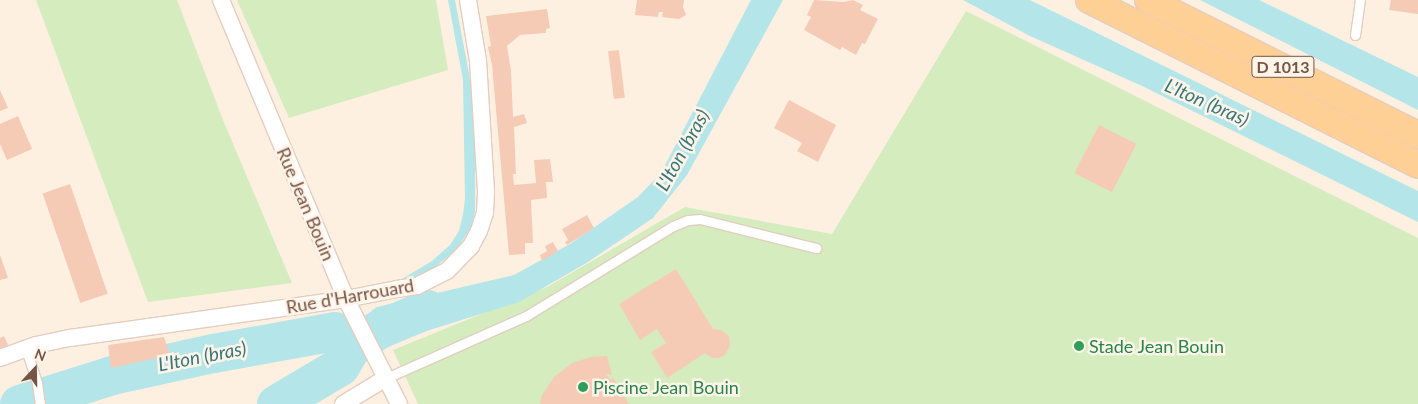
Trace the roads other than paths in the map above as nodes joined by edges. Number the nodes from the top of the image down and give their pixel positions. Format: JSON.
{"nodes":[{"id":1,"x":221,"y":0,"type":"edge"},
{"id":2,"x":468,"y":0,"type":"edge"},
{"id":3,"x":1089,"y":0,"type":"edge"},
{"id":4,"x":1148,"y":0,"type":"edge"},
{"id":5,"x":1360,"y":0,"type":"edge"},
{"id":6,"x":1355,"y":34,"type":"dead end"},
{"id":7,"x":1418,"y":135,"type":"edge"},
{"id":8,"x":1418,"y":165,"type":"edge"},
{"id":9,"x":816,"y":248,"type":"dead end"},
{"id":10,"x":350,"y":306,"type":"junction"},
{"id":11,"x":26,"y":349,"type":"junction"},
{"id":12,"x":0,"y":358,"type":"edge"},
{"id":13,"x":386,"y":378,"type":"junction"},
{"id":14,"x":40,"y":404,"type":"edge"},
{"id":15,"x":343,"y":404,"type":"edge"},
{"id":16,"x":399,"y":404,"type":"edge"}],
"edges":[{"from":1,"to":10,"type":"street","name":"Rue Jean Bouin"},
{"from":2,"to":10,"type":"street","name":"Rue d'Harrouard"},
{"from":3,"to":8,"type":"main road","number":"D 1013"},
{"from":4,"to":7,"type":"main road","number":"D 1013"},
{"from":5,"to":6,"type":"lane"},
{"from":9,"to":13,"type":"lane"},
{"from":10,"to":11,"type":"street","name":"Rue d'Harrouard"},
{"from":10,"to":13,"type":"street","name":"Rue Jean Bouin"},
{"from":11,"to":12,"type":"street","name":"Rue d'Harrouard"},
{"from":11,"to":14,"type":"lane"},
{"from":13,"to":15,"type":"street"},
{"from":13,"to":16,"type":"street","name":"Rue Jean Bouin"}]}
